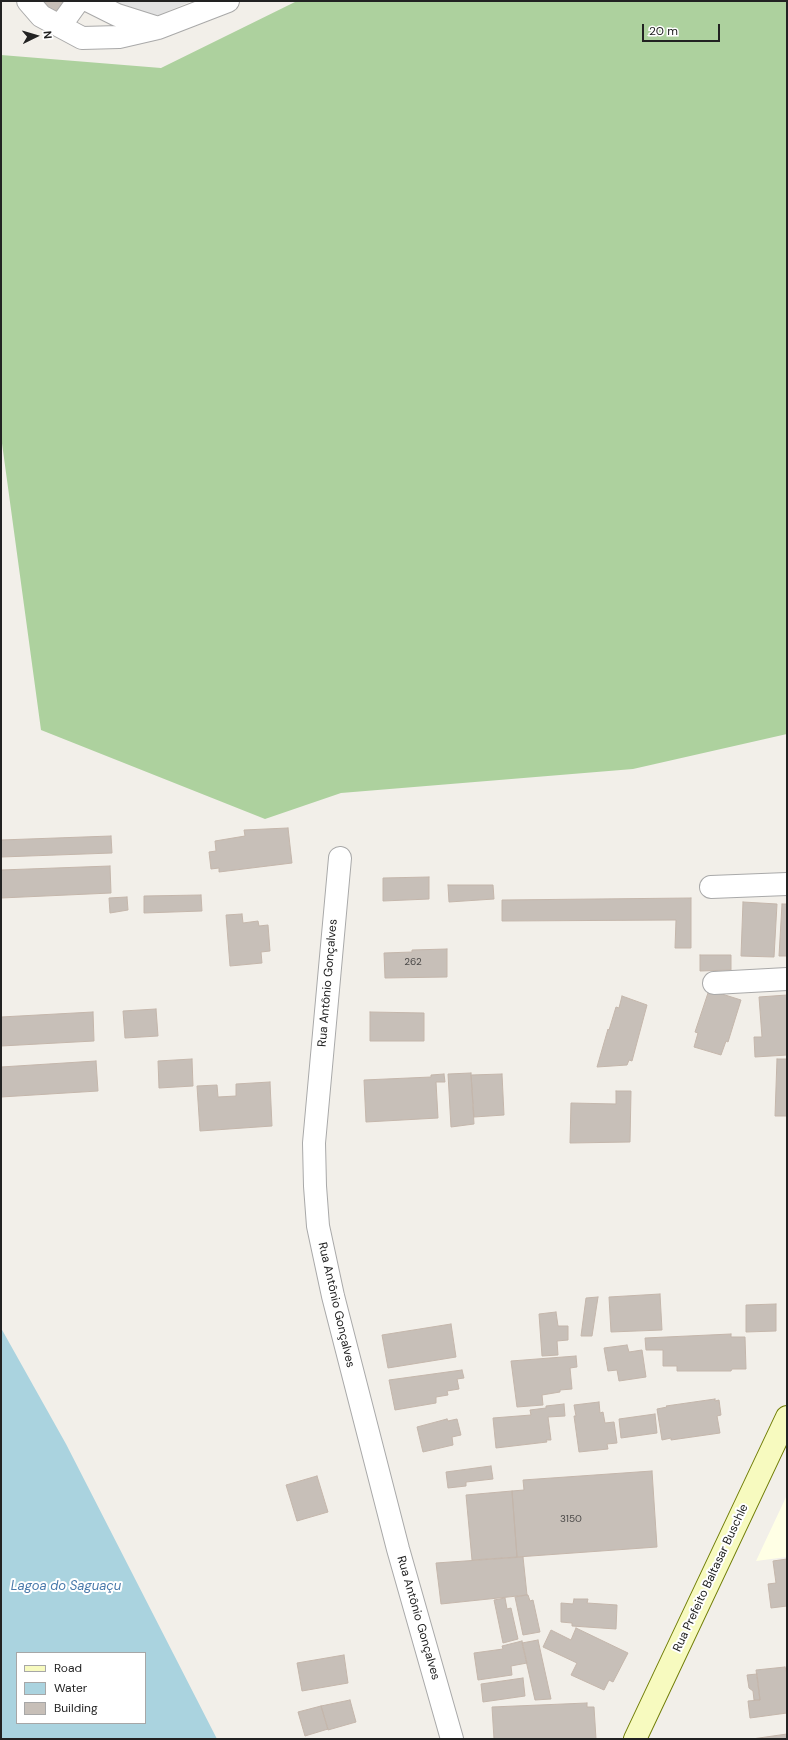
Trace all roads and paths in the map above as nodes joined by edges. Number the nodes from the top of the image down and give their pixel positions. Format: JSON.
{"nodes":[{"id":1,"x":28,"y":1,"type":"edge"},
{"id":2,"x":78,"y":1,"type":"edge"},
{"id":3,"x":90,"y":1,"type":"edge"},
{"id":4,"x":228,"y":1,"type":"edge"},
{"id":5,"x":60,"y":26,"type":"junction"},
{"id":6,"x":158,"y":28,"type":"junction"},
{"id":7,"x":340,"y":858,"type":"dead end"},
{"id":8,"x":787,"y":884,"type":"edge"},
{"id":9,"x":711,"y":888,"type":"dead end"},
{"id":10,"x":787,"y":979,"type":"edge"},
{"id":11,"x":714,"y":983,"type":"dead end"},
{"id":12,"x":787,"y":1417,"type":"edge"},
{"id":13,"x":452,"y":1739,"type":"edge"},
{"id":14,"x":636,"y":1739,"type":"edge"}],
"edges":[{"from":1,"to":5,"type":"street"},
{"from":2,"to":5,"type":"street"},
{"from":3,"to":6,"type":"street"},
{"from":4,"to":6,"type":"street"},
{"from":5,"to":6,"type":"street"},
{"from":7,"to":13,"type":"street","name":"Rua Antônio Gonçalves"},
{"from":8,"to":9,"type":"street"},
{"from":10,"to":11,"type":"street"},
{"from":12,"to":14,"type":"main road","name":"Rua Prefeito Baltasar Buschle"}]}
